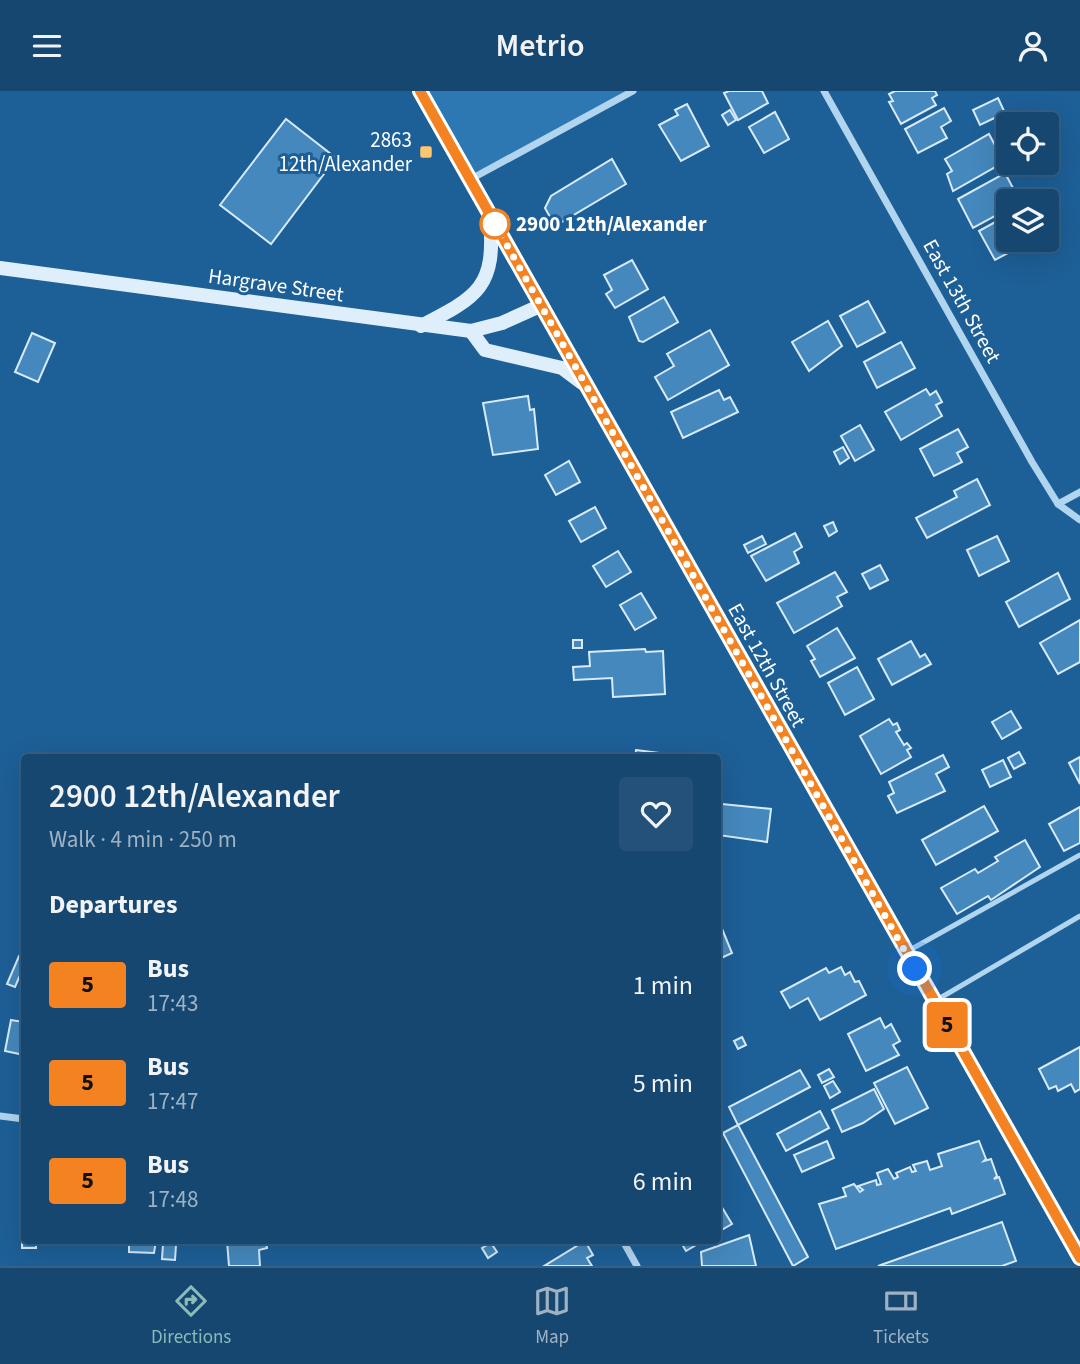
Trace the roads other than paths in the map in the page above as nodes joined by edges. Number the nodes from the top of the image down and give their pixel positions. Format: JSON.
{"nodes":[{"id":1,"x":420,"y":91,"type":"edge"},
{"id":2,"x":633,"y":91,"type":"edge"},
{"id":3,"x":824,"y":91,"type":"edge"},
{"id":4,"x":470,"y":180,"type":"junction"},
{"id":5,"x":489,"y":213,"type":"junction"},
{"id":6,"x":0,"y":260,"type":"edge"},
{"id":7,"x":0,"y":268,"type":"edge"},
{"id":8,"x":542,"y":305,"type":"junction"},
{"id":9,"x":421,"y":326,"type":"junction"},
{"id":10,"x":471,"y":331,"type":"junction"},
{"id":11,"x":587,"y":387,"type":"junction"},
{"id":12,"x":1080,"y":492,"type":"edge"},
{"id":13,"x":1058,"y":504,"type":"junction"},
{"id":14,"x":1080,"y":520,"type":"edge"},
{"id":15,"x":1080,"y":855,"type":"edge"},
{"id":16,"x":1080,"y":916,"type":"edge"},
{"id":17,"x":905,"y":953,"type":"junction"},
{"id":18,"x":933,"y":1001,"type":"junction"},
{"id":19,"x":0,"y":1116,"type":"edge"},
{"id":20,"x":21,"y":1119,"type":"edge"},
{"id":21,"x":625,"y":1244,"type":"edge"},
{"id":22,"x":1080,"y":1258,"type":"edge"},
{"id":23,"x":637,"y":1266,"type":"edge"}],
"edges":[{"from":1,"to":4,"type":"street","name":"East 12th Street"},
{"from":2,"to":4,"type":"street"},
{"from":3,"to":13,"type":"street","name":"East 13th Street"},
{"from":4,"to":5,"type":"street","name":"East 12th Street"},
{"from":5,"to":8,"type":"street","name":"East 12th Street"},
{"from":5,"to":9,"type":"street"},
{"from":6,"to":7,"type":"lane"},
{"from":7,"to":9,"type":"street","name":"Hargrave Street"},
{"from":8,"to":10,"type":"street","name":"Hargrave Street"},
{"from":8,"to":11,"type":"street","name":"East 12th Street"},
{"from":9,"to":10,"type":"street","name":"Hargrave Street"},
{"from":10,"to":11,"type":"street"},
{"from":11,"to":17,"type":"street","name":"East 12th Street"},
{"from":12,"to":13,"type":"street"},
{"from":13,"to":14,"type":"street","name":"East 13th Street"},
{"from":15,"to":17,"type":"lane"},
{"from":16,"to":18,"type":"lane"},
{"from":17,"to":18,"type":"street","name":"East 12th Street"},
{"from":18,"to":22,"type":"street","name":"East 12th Street"},
{"from":19,"to":20,"type":"street"},
{"from":21,"to":23,"type":"street"}]}
